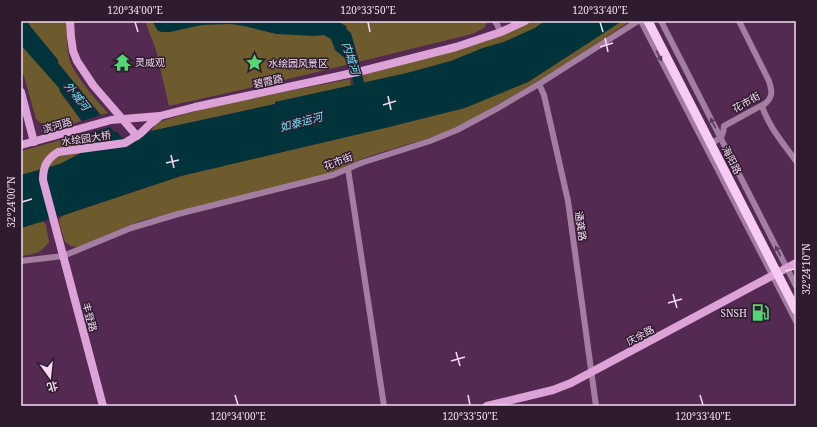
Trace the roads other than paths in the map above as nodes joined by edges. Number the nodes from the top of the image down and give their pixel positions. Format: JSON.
{"nodes":[{"id":1,"x":70,"y":21,"type":"edge"},
{"id":2,"x":495,"y":21,"type":"edge"},
{"id":3,"x":525,"y":21,"type":"edge"},
{"id":4,"x":640,"y":21,"type":"edge"},
{"id":5,"x":648,"y":21,"type":"edge"},
{"id":6,"x":654,"y":21,"type":"edge"},
{"id":7,"x":661,"y":21,"type":"edge"},
{"id":8,"x":739,"y":21,"type":"edge"},
{"id":9,"x":501,"y":32,"type":"junction"},
{"id":10,"x":539,"y":84,"type":"junction"},
{"id":11,"x":21,"y":92,"type":"edge"},
{"id":12,"x":688,"y":95,"type":"junction"},
{"id":13,"x":762,"y":106,"type":"junction"},
{"id":14,"x":160,"y":116,"type":"junction"},
{"id":15,"x":122,"y":118,"type":"junction"},
{"id":16,"x":135,"y":137,"type":"junction"},
{"id":17,"x":34,"y":142,"type":"junction"},
{"id":18,"x":713,"y":142,"type":"junction"},
{"id":19,"x":21,"y":145,"type":"edge"},
{"id":20,"x":796,"y":161,"type":"edge"},
{"id":21,"x":348,"y":169,"type":"junction"},
{"id":22,"x":57,"y":233,"type":"joint"},
{"id":23,"x":63,"y":256,"type":"junction"},
{"id":24,"x":21,"y":261,"type":"edge"},
{"id":25,"x":796,"y":263,"type":"edge"},
{"id":26,"x":779,"y":272,"type":"junction"},
{"id":27,"x":796,"y":286,"type":"edge"},
{"id":28,"x":796,"y":299,"type":"edge"},
{"id":29,"x":796,"y":310,"type":"edge"},
{"id":30,"x":796,"y":321,"type":"edge"},
{"id":31,"x":592,"y":372,"type":"junction"},
{"id":32,"x":103,"y":406,"type":"edge"},
{"id":33,"x":384,"y":406,"type":"edge"},
{"id":34,"x":487,"y":406,"type":"edge"},
{"id":35,"x":596,"y":406,"type":"edge"}],
"edges":[{"from":1,"to":15,"type":"street"},
{"from":2,"to":9,"type":"street"},
{"from":3,"to":9,"type":"street","name":"碧霞路"},
{"from":4,"to":10,"type":"street","name":"花市街"},
{"from":4,"to":12,"type":"street","one_way":true},
{"from":5,"to":12,"type":"main road","name":"海阳路"},
{"from":6,"to":12,"type":"main road","name":"海阳路"},
{"from":7,"to":12,"type":"street"},
{"from":8,"to":13,"type":"street","name":"花市街"},
{"from":9,"to":14,"type":"street","name":"碧霞路"},
{"from":10,"to":21,"type":"street","name":"花市街"},
{"from":10,"to":31,"type":"street","name":"通龚路"},
{"from":11,"to":17,"type":"street"},
{"from":12,"to":18,"type":"main road","name":"海阳路"},
{"from":13,"to":18,"type":"street","name":"花市街"},
{"from":13,"to":20,"type":"street"},
{"from":14,"to":15,"type":"street","name":"碧霞路"},
{"from":14,"to":16,"type":"street"},
{"from":15,"to":16,"type":"street"},
{"from":15,"to":17,"type":"street","name":"滨河路"},
{"from":16,"to":22,"type":"street","name":"水绘园大桥"},
{"from":17,"to":19,"type":"street","name":"滨河路"},
{"from":18,"to":26,"type":"main road","name":"海阳路"},
{"from":21,"to":23,"type":"street","name":"花市街"},
{"from":21,"to":33,"type":"street"},
{"from":22,"to":23,"type":"street","name":"丰登路"},
{"from":23,"to":24,"type":"street","name":"花市街"},
{"from":23,"to":32,"type":"street","name":"丰登路"},
{"from":25,"to":26,"type":"street","name":"庆余路"},
{"from":26,"to":27,"type":"street"},
{"from":26,"to":28,"type":"main road","name":"海阳路"},
{"from":26,"to":29,"type":"main road","name":"海阳路"},
{"from":26,"to":30,"type":"street"},
{"from":26,"to":31,"type":"street","name":"庆余路"},
{"from":31,"to":34,"type":"street","name":"庆余路"},
{"from":31,"to":35,"type":"street","name":"通龚路"}]}
